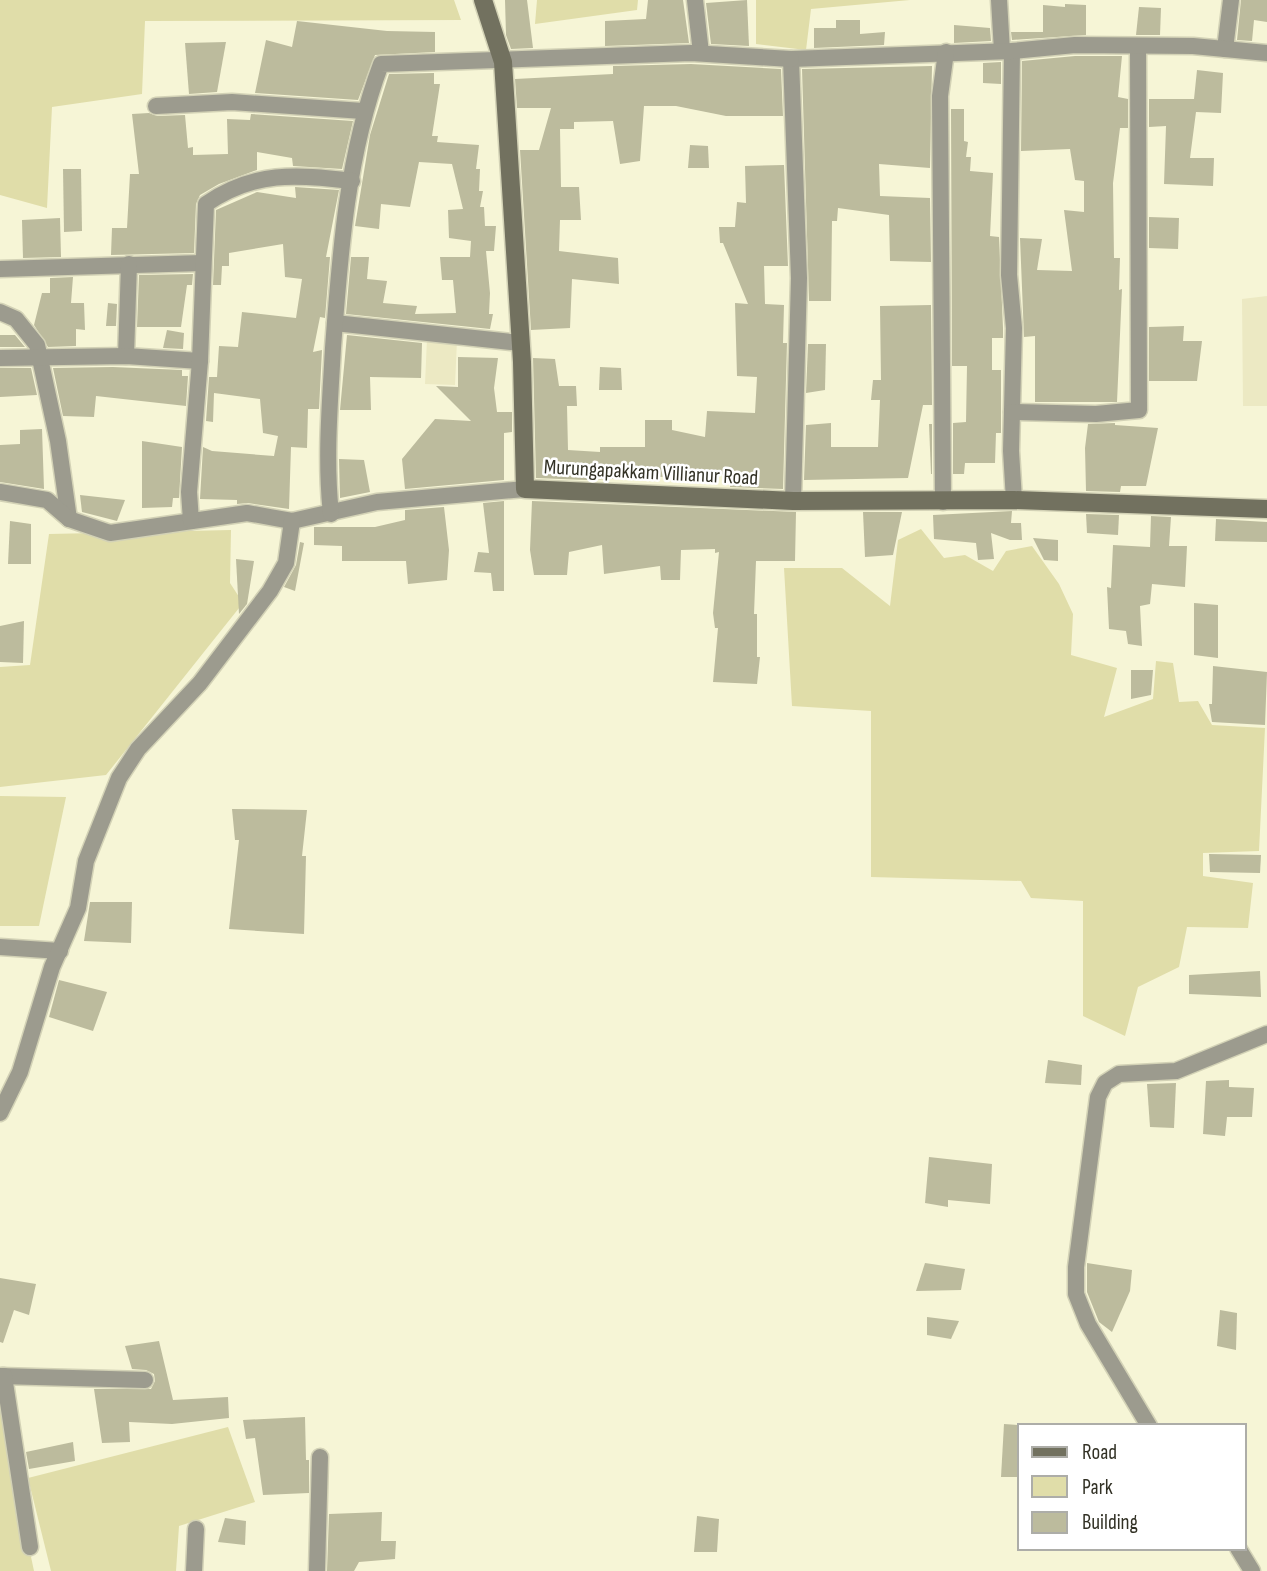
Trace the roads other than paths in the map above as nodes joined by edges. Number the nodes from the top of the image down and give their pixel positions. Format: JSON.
{"nodes":[{"id":1,"x":483,"y":0,"type":"edge"},
{"id":2,"x":695,"y":0,"type":"edge"},
{"id":3,"x":999,"y":0,"type":"edge"},
{"id":4,"x":1231,"y":0,"type":"edge"},
{"id":5,"x":1138,"y":47,"type":"junction"},
{"id":6,"x":1225,"y":49,"type":"junction"},
{"id":7,"x":1007,"y":51,"type":"junction"},
{"id":8,"x":946,"y":52,"type":"junction"},
{"id":9,"x":701,"y":53,"type":"junction"},
{"id":10,"x":1267,"y":53,"type":"edge"},
{"id":11,"x":791,"y":59,"type":"junction"},
{"id":12,"x":503,"y":62,"type":"junction"},
{"id":13,"x":156,"y":106,"type":"dead end"},
{"id":14,"x":363,"y":111,"type":"junction"},
{"id":15,"x":352,"y":181,"type":"junction"},
{"id":16,"x":202,"y":263,"type":"junction"},
{"id":17,"x":129,"y":264,"type":"junction"},
{"id":18,"x":0,"y":269,"type":"edge"},
{"id":19,"x":0,"y":312,"type":"edge"},
{"id":20,"x":335,"y":323,"type":"junction"},
{"id":21,"x":520,"y":343,"type":"junction"},
{"id":22,"x":127,"y":356,"type":"junction"},
{"id":23,"x":0,"y":358,"type":"edge"},
{"id":24,"x":40,"y":358,"type":"junction"},
{"id":25,"x":200,"y":361,"type":"junction"},
{"id":26,"x":1012,"y":412,"type":"junction"},
{"id":27,"x":525,"y":489,"type":"junction"},
{"id":28,"x":0,"y":492,"type":"edge"},
{"id":29,"x":1014,"y":500,"type":"junction"},
{"id":30,"x":793,"y":501,"type":"junction"},
{"id":31,"x":943,"y":502,"type":"junction"},
{"id":32,"x":1267,"y":509,"type":"edge"},
{"id":33,"x":331,"y":514,"type":"junction"},
{"id":34,"x":69,"y":519,"type":"junction"},
{"id":35,"x":191,"y":521,"type":"junction"},
{"id":36,"x":292,"y":521,"type":"junction"},
{"id":37,"x":0,"y":947,"type":"edge"},
{"id":38,"x":60,"y":951,"type":"junction"},
{"id":39,"x":1267,"y":1034,"type":"edge"},
{"id":40,"x":0,"y":1113,"type":"edge"},
{"id":41,"x":2,"y":1376,"type":"edge"},
{"id":42,"x":145,"y":1380,"type":"dead end"},
{"id":43,"x":1148,"y":1424,"type":"edge"},
{"id":44,"x":320,"y":1457,"type":"dead end"},
{"id":45,"x":196,"y":1529,"type":"dead end"},
{"id":46,"x":30,"y":1547,"type":"dead end"},
{"id":47,"x":1239,"y":1550,"type":"edge"},
{"id":48,"x":194,"y":1571,"type":"edge"},
{"id":49,"x":317,"y":1571,"type":"edge"},
{"id":50,"x":1252,"y":1571,"type":"edge"}],
"edges":[{"from":1,"to":12,"type":"main road","name":"Murungapakkam Villianur Road"},
{"from":2,"to":9,"type":"street"},
{"from":3,"to":7,"type":"street"},
{"from":4,"to":6,"type":"street"},
{"from":5,"to":6,"type":"street"},
{"from":5,"to":7,"type":"street"},
{"from":5,"to":26,"type":"street"},
{"from":6,"to":10,"type":"street"},
{"from":7,"to":8,"type":"street"},
{"from":7,"to":26,"type":"street"},
{"from":8,"to":11,"type":"street"},
{"from":8,"to":31,"type":"street"},
{"from":9,"to":11,"type":"street"},
{"from":9,"to":12,"type":"street"},
{"from":11,"to":30,"type":"street"},
{"from":12,"to":14,"type":"street"},
{"from":12,"to":21,"type":"main road","name":"Murungapakkam Villianur Road"},
{"from":13,"to":14,"type":"street"},
{"from":14,"to":15,"type":"street"},
{"from":15,"to":16,"type":"street"},
{"from":15,"to":20,"type":"street"},
{"from":16,"to":17,"type":"street"},
{"from":16,"to":25,"type":"street"},
{"from":17,"to":18,"type":"street"},
{"from":17,"to":22,"type":"street"},
{"from":19,"to":24,"type":"street"},
{"from":20,"to":21,"type":"street"},
{"from":20,"to":33,"type":"street"},
{"from":21,"to":27,"type":"main road","name":"Murungapakkam Villianur Road"},
{"from":22,"to":24,"type":"street"},
{"from":22,"to":25,"type":"street"},
{"from":23,"to":24,"type":"street"},
{"from":24,"to":34,"type":"street"},
{"from":25,"to":35,"type":"street"},
{"from":26,"to":29,"type":"street"},
{"from":27,"to":30,"type":"main road","name":"Murungapakkam Villianur Road"},
{"from":27,"to":33,"type":"street"},
{"from":28,"to":34,"type":"street"},
{"from":29,"to":31,"type":"main road","name":"Murungapakkam Villianur Road"},
{"from":29,"to":32,"type":"main road","name":"Murungapakkam Villianur Road"},
{"from":30,"to":31,"type":"main road","name":"Murungapakkam Villianur Road"},
{"from":33,"to":36,"type":"street"},
{"from":34,"to":35,"type":"street"},
{"from":35,"to":36,"type":"street"},
{"from":36,"to":38,"type":"street"},
{"from":37,"to":38,"type":"street"},
{"from":38,"to":40,"type":"street"},
{"from":39,"to":43,"type":"street"},
{"from":41,"to":42,"type":"street"},
{"from":41,"to":46,"type":"street"},
{"from":44,"to":49,"type":"street"},
{"from":45,"to":48,"type":"street"},
{"from":47,"to":50,"type":"street"}]}
